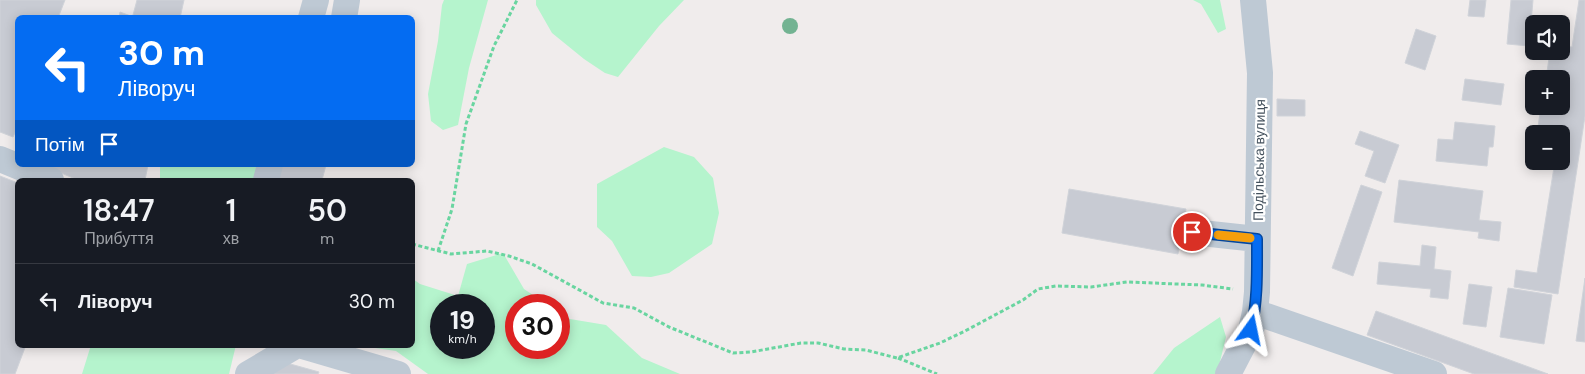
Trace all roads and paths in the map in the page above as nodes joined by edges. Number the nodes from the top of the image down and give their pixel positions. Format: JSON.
{"nodes":[{"id":1,"x":316,"y":0,"type":"edge"},
{"id":2,"x":347,"y":0,"type":"edge"},
{"id":3,"x":518,"y":0,"type":"edge"},
{"id":4,"x":1253,"y":0,"type":"edge"},
{"id":5,"x":312,"y":15,"type":"edge"},
{"id":6,"x":344,"y":15,"type":"edge"},
{"id":7,"x":0,"y":159,"type":"edge"},
{"id":8,"x":15,"y":165,"type":"edge"},
{"id":9,"x":19,"y":167,"type":"edge"},
{"id":10,"x":46,"y":178,"type":"edge"},
{"id":11,"x":1192,"y":232,"type":"dead end"},
{"id":12,"x":1257,"y":239,"type":"junction"},
{"id":13,"x":415,"y":245,"type":"edge"},
{"id":14,"x":438,"y":251,"type":"junction"},
{"id":15,"x":1256,"y":302,"type":"junction"},
{"id":16,"x":293,"y":348,"type":"edge"},
{"id":17,"x":308,"y":348,"type":"edge"},
{"id":18,"x":897,"y":358,"type":"junction"},
{"id":19,"x":248,"y":374,"type":"edge"},
{"id":20,"x":398,"y":374,"type":"edge"},
{"id":21,"x":937,"y":374,"type":"edge"},
{"id":22,"x":1228,"y":374,"type":"edge"},
{"id":23,"x":1434,"y":374,"type":"edge"}],
"edges":[{"from":1,"to":5,"type":"street"},
{"from":2,"to":6,"type":"street"},
{"from":3,"to":14,"type":"path"},
{"from":4,"to":12,"type":"street","name":"Подільська вулиця"},
{"from":7,"to":8,"type":"street"},
{"from":9,"to":10,"type":"street"},
{"from":11,"to":12,"type":"street"},
{"from":12,"to":15,"type":"street","name":"Подільська вулиця"},
{"from":13,"to":14,"type":"path"},
{"from":14,"to":18,"type":"path"},
{"from":15,"to":18,"type":"path"},
{"from":15,"to":22,"type":"street","name":"Подільська вулиця"},
{"from":15,"to":23,"type":"street"},
{"from":16,"to":19,"type":"street"},
{"from":17,"to":20,"type":"street"},
{"from":18,"to":21,"type":"path"}]}
